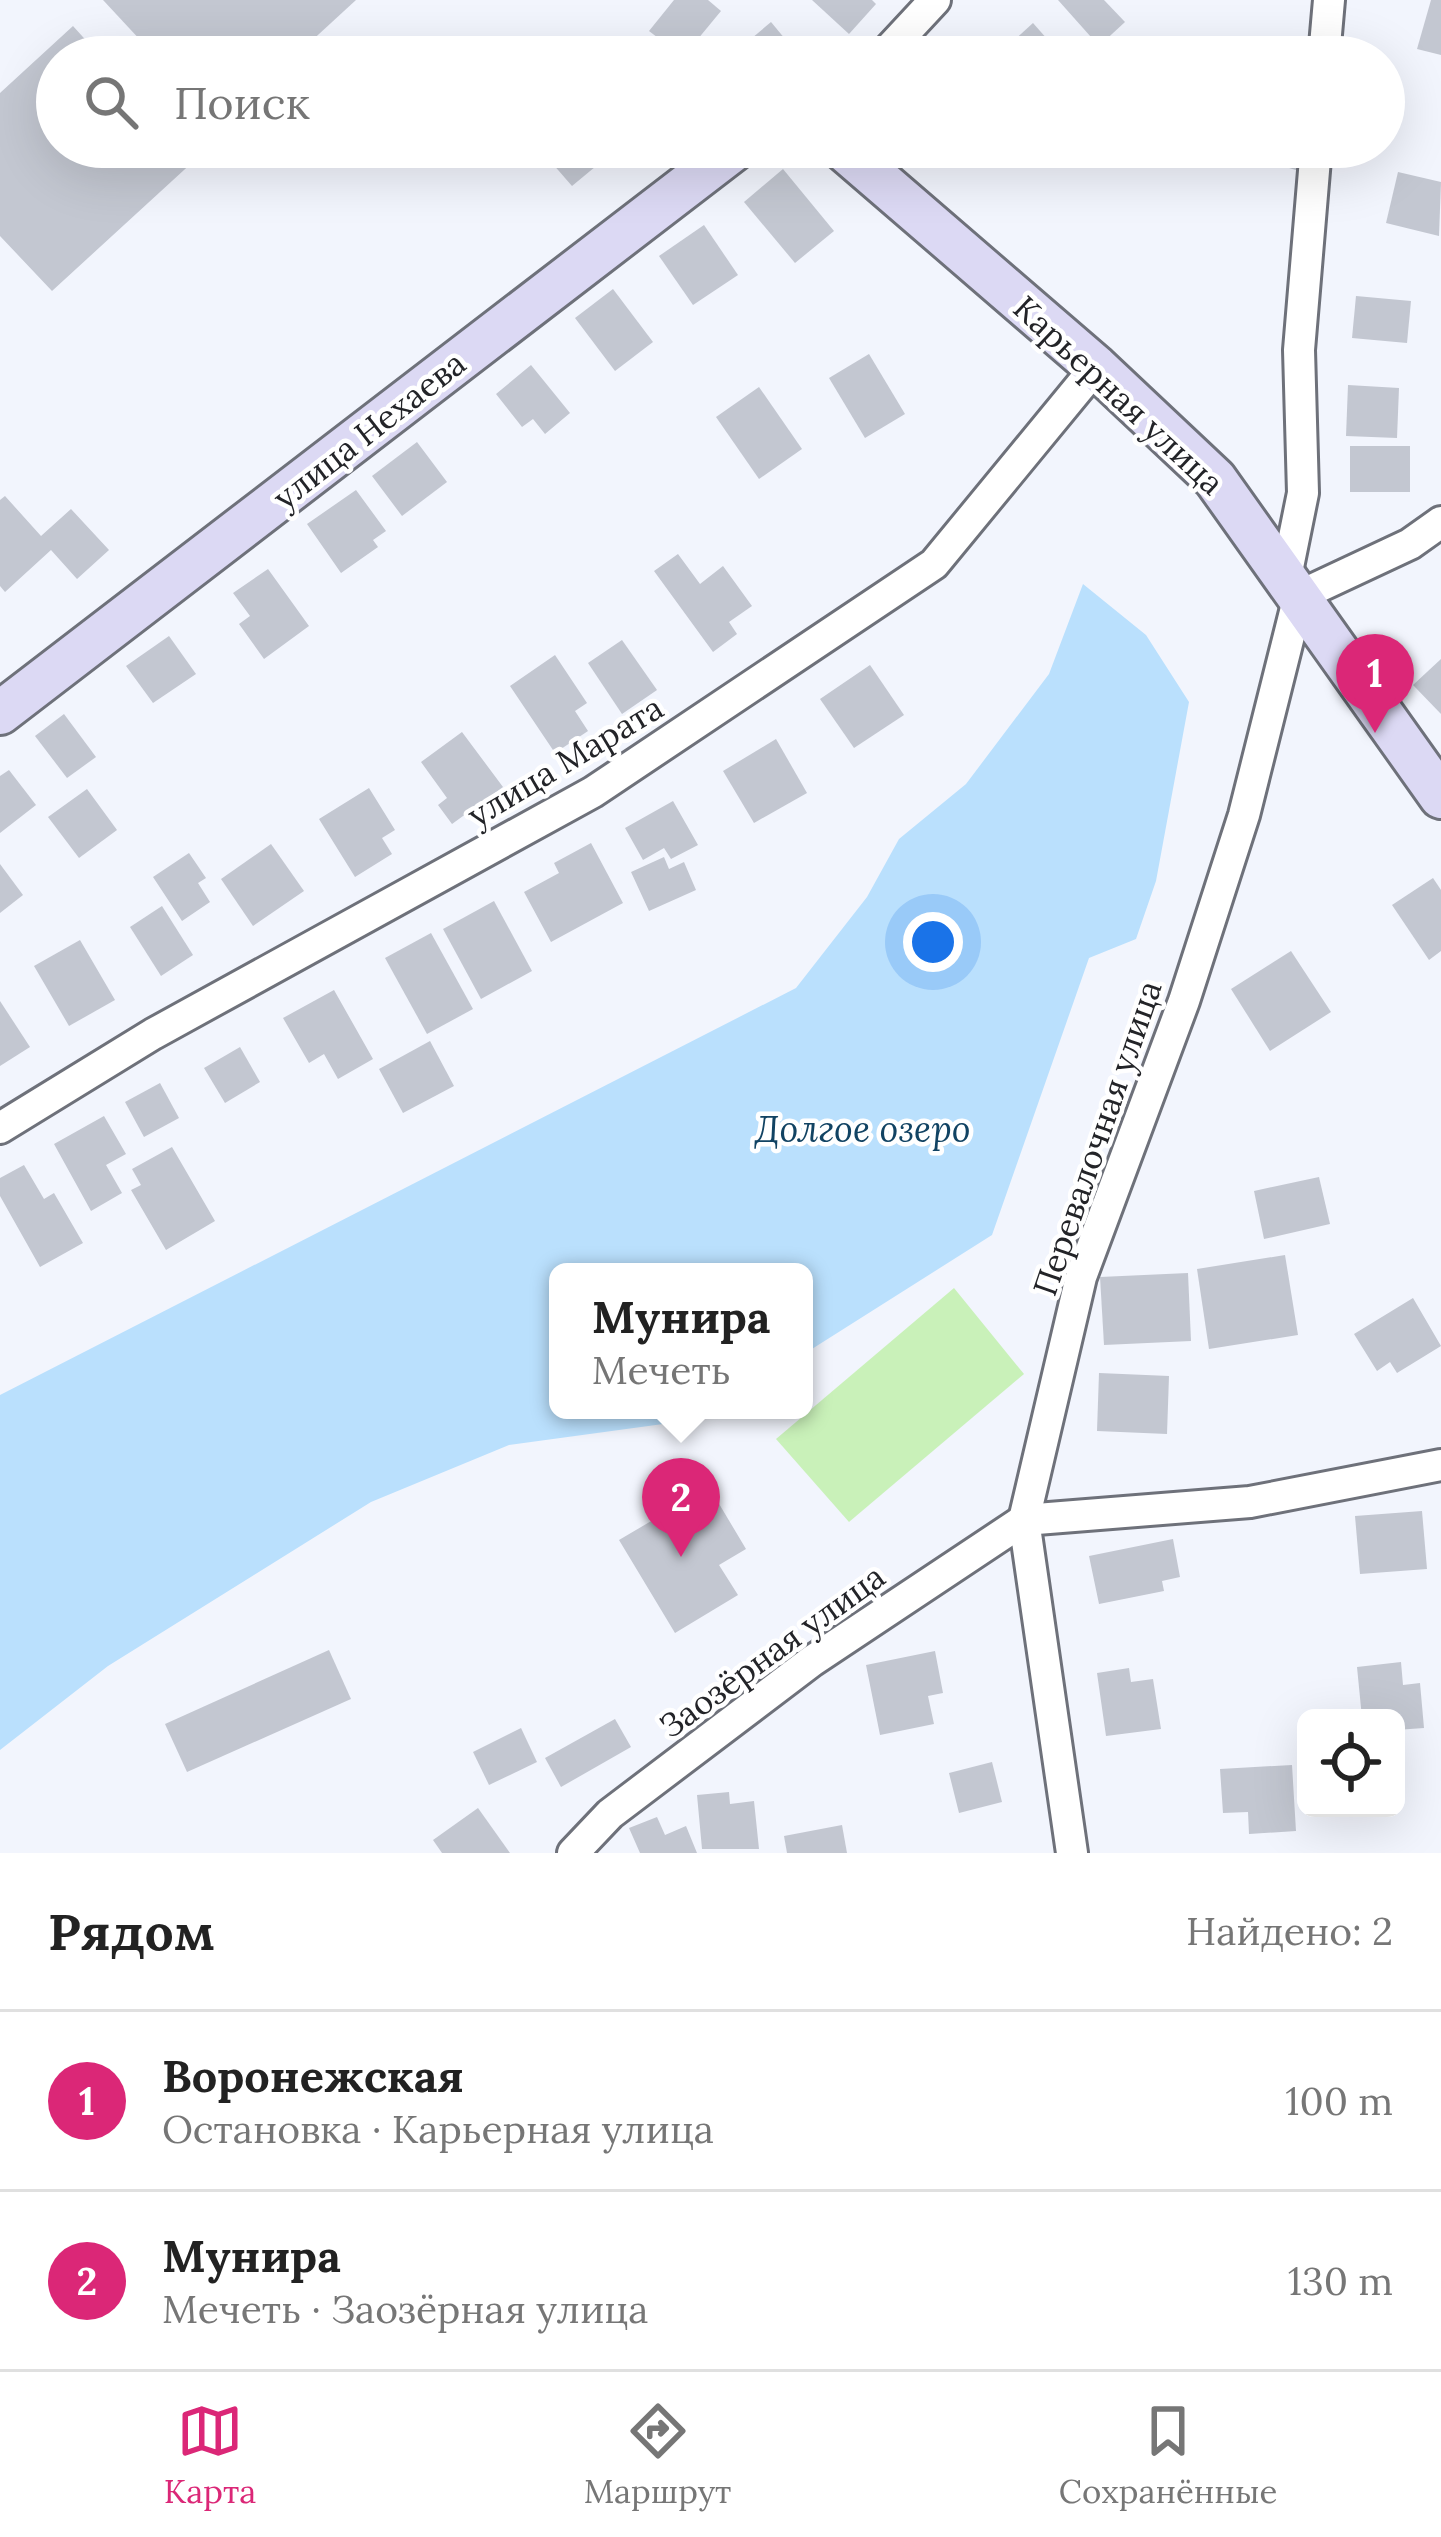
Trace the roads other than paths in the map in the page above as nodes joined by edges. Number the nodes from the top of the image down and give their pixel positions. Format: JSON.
{"nodes":[{"id":1,"x":935,"y":0,"type":"edge"},
{"id":2,"x":1329,"y":0,"type":"edge"},
{"id":3,"x":902,"y":36,"type":"edge"},
{"id":4,"x":1326,"y":36,"type":"edge"},
{"id":5,"x":710,"y":168,"type":"edge"},
{"id":6,"x":865,"y":168,"type":"edge"},
{"id":7,"x":1314,"y":168,"type":"edge"},
{"id":8,"x":1096,"y":367,"type":"junction"},
{"id":9,"x":1441,"y":522,"type":"edge"},
{"id":10,"x":1292,"y":587,"type":"junction"},
{"id":11,"x":0,"y":712,"type":"edge"},
{"id":12,"x":1441,"y":797,"type":"edge"},
{"id":13,"x":0,"y":1128,"type":"edge"},
{"id":14,"x":1441,"y":1465,"type":"edge"},
{"id":15,"x":1024,"y":1520,"type":"junction"},
{"id":16,"x":573,"y":1853,"type":"edge"},
{"id":17,"x":1072,"y":1853,"type":"edge"}],
"edges":[{"from":1,"to":3,"type":"street"},
{"from":2,"to":4,"type":"street"},
{"from":5,"to":11,"type":"street","name":"улица Нехаева"},
{"from":6,"to":8,"type":"street","name":"Карьерная улица"},
{"from":7,"to":10,"type":"street","name":"Перевалочная улица"},
{"from":8,"to":10,"type":"street","name":"Карьерная улица"},
{"from":8,"to":13,"type":"street","name":"улица Марата"},
{"from":9,"to":10,"type":"street"},
{"from":10,"to":12,"type":"street","name":"Карьерная улица"},
{"from":10,"to":15,"type":"street","name":"Перевалочная улица"},
{"from":14,"to":15,"type":"street"},
{"from":15,"to":16,"type":"street","name":"Заозёрная улица"},
{"from":15,"to":17,"type":"street","name":"Перевалочная улица"}]}
